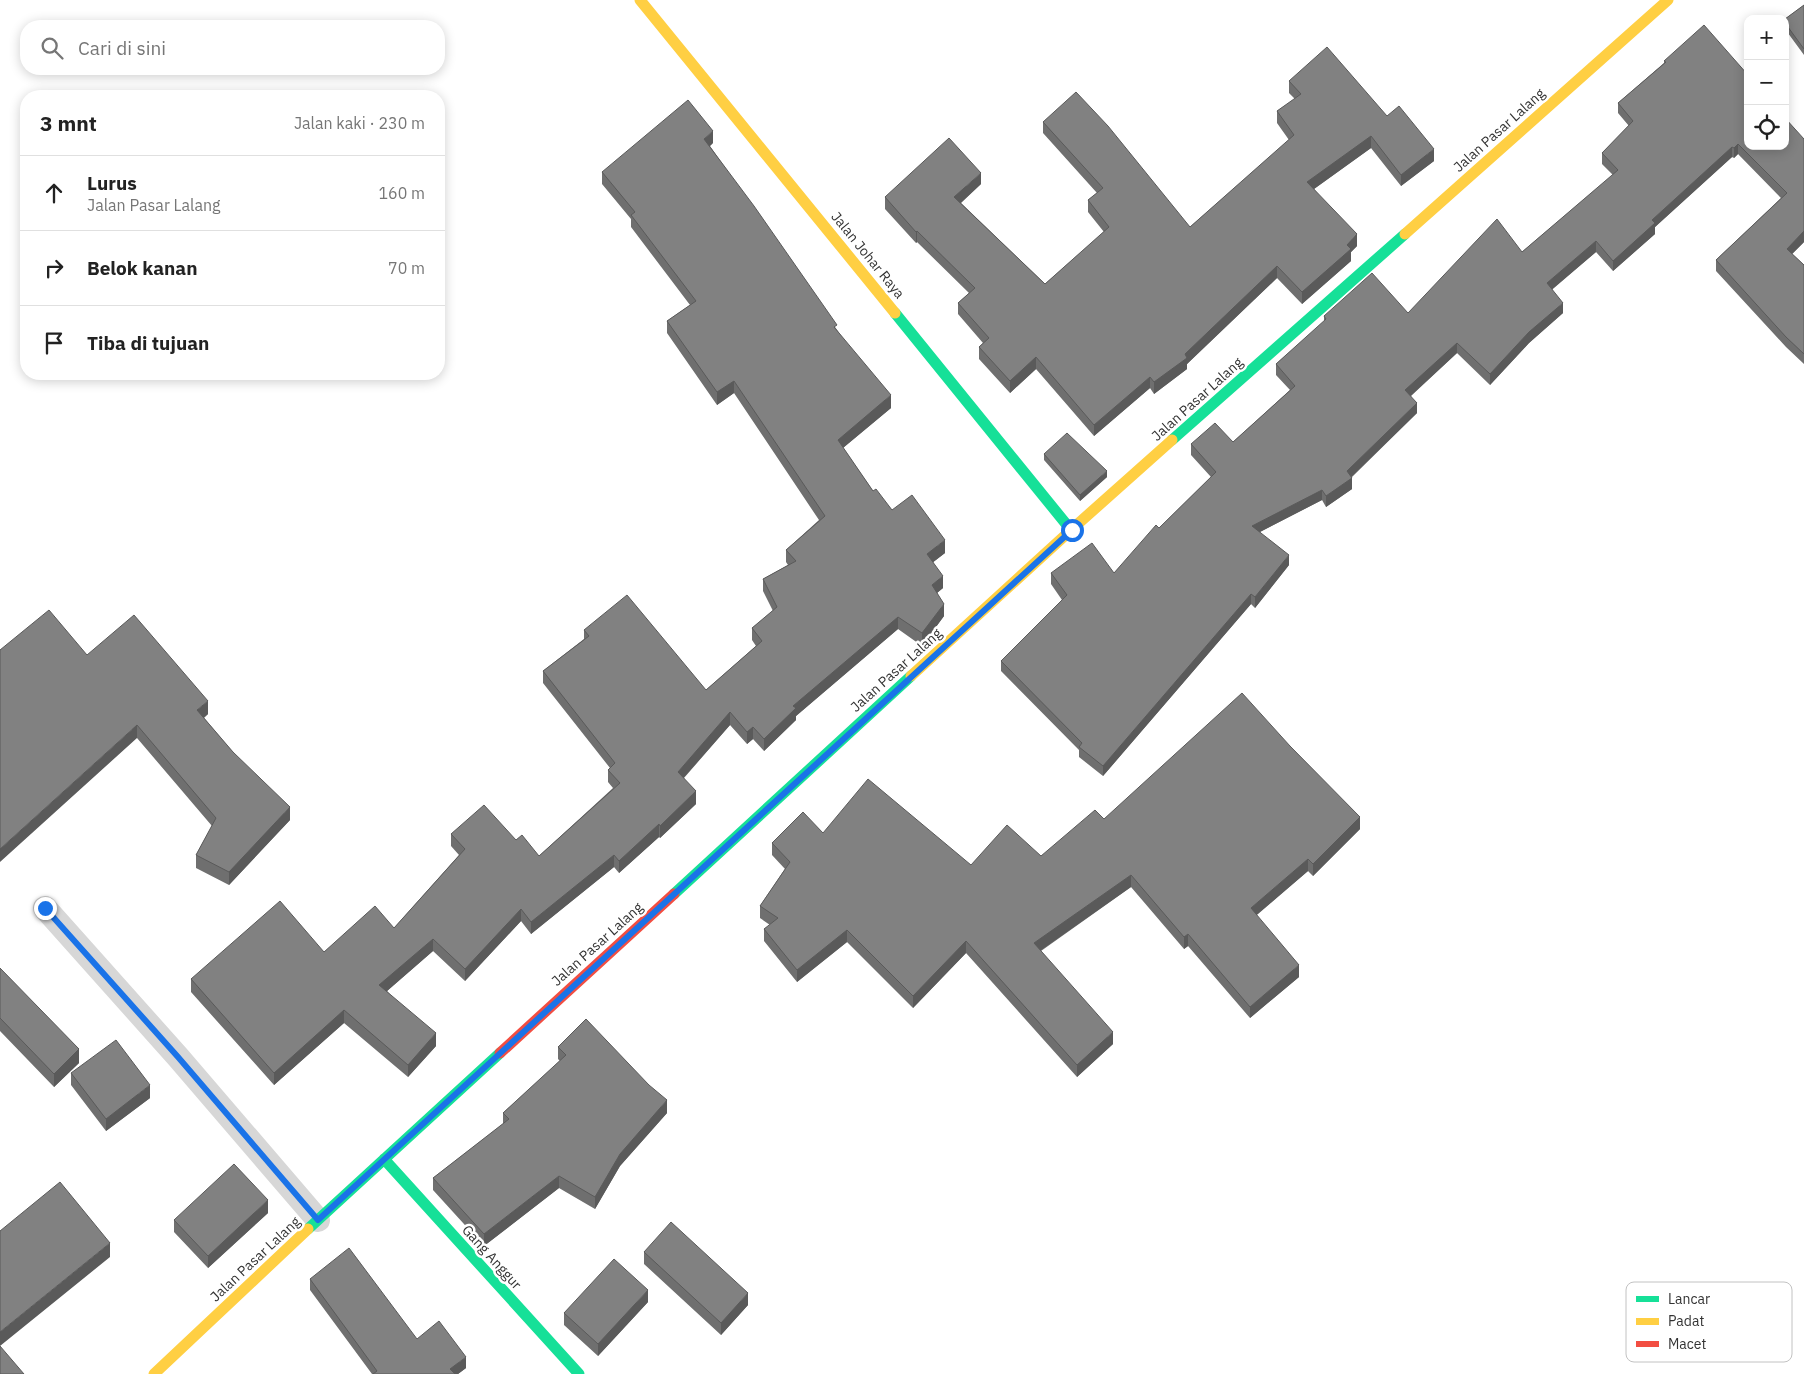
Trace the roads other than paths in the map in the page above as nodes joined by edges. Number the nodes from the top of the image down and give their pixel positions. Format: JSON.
{"nodes":[{"id":1,"x":640,"y":0,"type":"edge"},
{"id":2,"x":1668,"y":0,"type":"edge"},
{"id":3,"x":1072,"y":530,"type":"junction"},
{"id":4,"x":45,"y":908,"type":"dead end"},
{"id":5,"x":384,"y":1159,"type":"junction"},
{"id":6,"x":318,"y":1220,"type":"junction"},
{"id":7,"x":154,"y":1374,"type":"edge"},
{"id":8,"x":579,"y":1374,"type":"edge"}],
"edges":[{"from":1,"to":3,"type":"street","name":"Jalan Johar Raya"},
{"from":2,"to":3,"type":"street","name":"Jalan Pasar Lalang"},
{"from":3,"to":5,"type":"street","name":"Jalan Pasar Lalang"},
{"from":4,"to":6,"type":"lane"},
{"from":5,"to":6,"type":"street","name":"Jalan Pasar Lalang"},
{"from":5,"to":8,"type":"street","name":"Gang Anggur"},
{"from":6,"to":7,"type":"street","name":"Jalan Pasar Lalang"}]}
